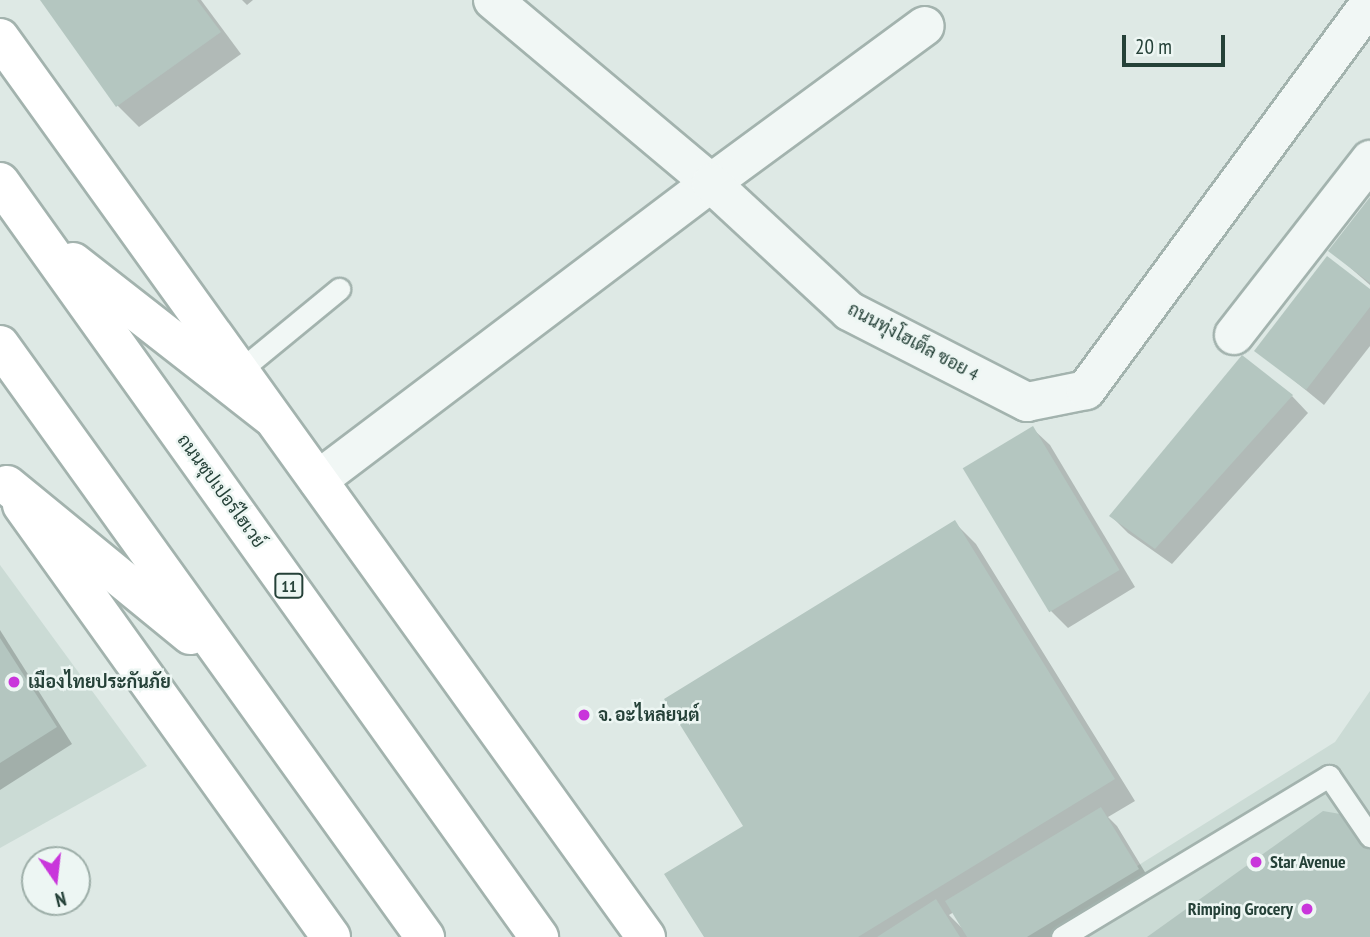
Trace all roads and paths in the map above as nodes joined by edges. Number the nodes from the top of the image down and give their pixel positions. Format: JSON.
{"nodes":[{"id":1,"x":493,"y":0,"type":"edge"},
{"id":2,"x":1370,"y":4,"type":"edge"},
{"id":3,"x":925,"y":26,"type":"dead end"},
{"id":4,"x":0,"y":38,"type":"edge"},
{"id":5,"x":1370,"y":160,"type":"edge"},
{"id":6,"x":0,"y":182,"type":"edge"},
{"id":7,"x":711,"y":183,"type":"junction"},
{"id":8,"x":38,"y":235,"type":"junction"},
{"id":9,"x":339,"y":289,"type":"dead end"},
{"id":10,"x":1234,"y":335,"type":"dead end"},
{"id":11,"x":0,"y":345,"type":"edge"},
{"id":12,"x":238,"y":372,"type":"junction"},
{"id":13,"x":270,"y":416,"type":"junction"},
{"id":14,"x":4,"y":480,"type":"edge"},
{"id":15,"x":318,"y":480,"type":"junction"},
{"id":16,"x":230,"y":668,"type":"junction"},
{"id":17,"x":1370,"y":836,"type":"edge"},
{"id":18,"x":331,"y":937,"type":"edge"},
{"id":19,"x":425,"y":937,"type":"edge"},
{"id":20,"x":539,"y":937,"type":"edge"},
{"id":21,"x":646,"y":937,"type":"edge"},
{"id":22,"x":1062,"y":937,"type":"edge"}],
"edges":[{"from":1,"to":7,"type":"street","name":"ถนนทุ่งโฮเต็ล ซอย 4"},
{"from":2,"to":7,"type":"street","name":"ถนนทุ่งโฮเต็ล ซอย 4"},
{"from":3,"to":7,"type":"street"},
{"from":4,"to":12,"type":"main road"},
{"from":5,"to":10,"type":"street"},
{"from":6,"to":8,"type":"main road","name":"ถนนซุปเปอร์ไฮเวย์","number":"11"},
{"from":7,"to":15,"type":"street"},
{"from":8,"to":13,"type":"main road"},
{"from":8,"to":20,"type":"main road","name":"ถนนซุปเปอร์ไฮเวย์","number":"11"},
{"from":9,"to":12,"type":"lane"},
{"from":11,"to":16,"type":"main road"},
{"from":12,"to":13,"type":"main road"},
{"from":13,"to":15,"type":"main road"},
{"from":14,"to":16,"type":"main road"},
{"from":14,"to":18,"type":"main road"},
{"from":15,"to":21,"type":"main road"},
{"from":16,"to":19,"type":"main road"},
{"from":17,"to":22,"type":"lane"}]}
